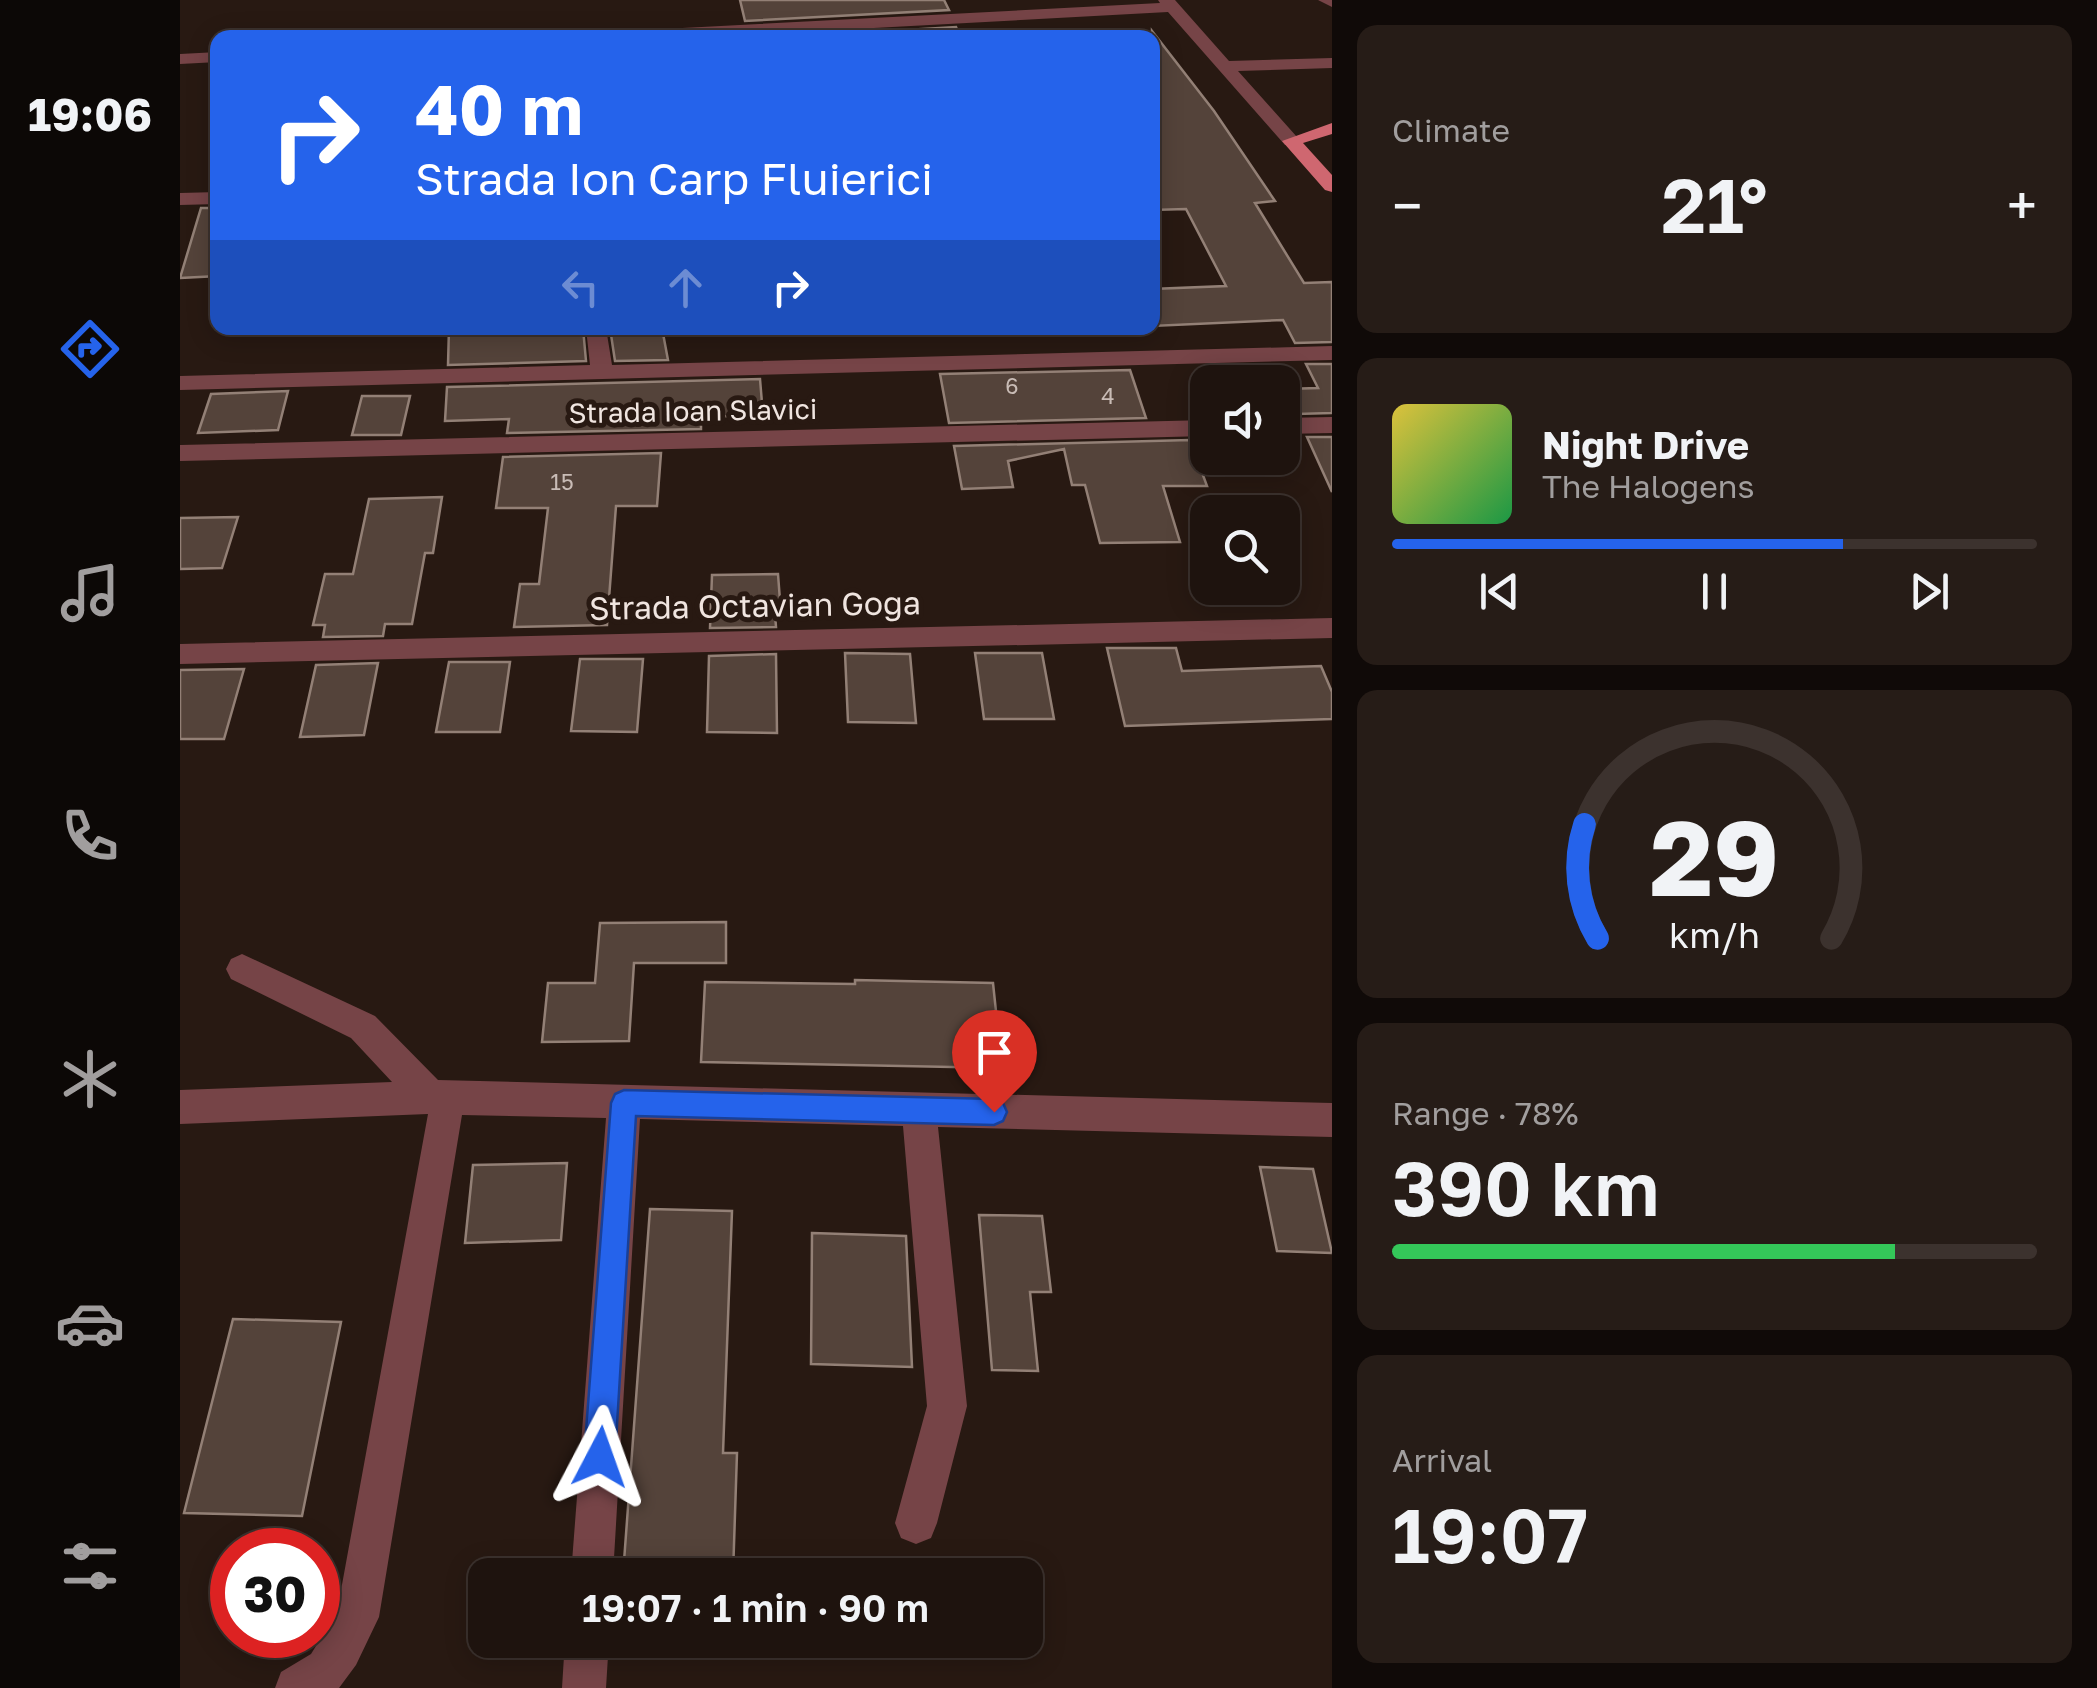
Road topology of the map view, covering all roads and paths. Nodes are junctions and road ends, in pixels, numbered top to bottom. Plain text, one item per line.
1 (1169, 3) edge
2 (719, 30) edge
3 (210, 57) edge
4 (180, 59) edge
5 (1332, 63) edge
6 (1224, 66) junction
7 (1332, 128) edge
8 (1291, 140) junction
9 (1332, 186) edge
10 (210, 198) edge
11 (180, 199) edge
12 (597, 335) edge
13 (1332, 353) edge
14 (602, 370) junction
15 (180, 383) edge
16 (1332, 425) edge
17 (1300, 426) edge
18 (1190, 428) edge
19 (180, 453) edge
20 (1332, 628) edge
21 (180, 654) edge
22 (242, 969) dead end
23 (439, 1097) junction
24 (624, 1103) junction
25 (180, 1107) edge
26 (918, 1110) junction
27 (1332, 1120) edge
28 (916, 1523) dead end
29 (593, 1558) edge
30 (586, 1658) edge
31 (296, 1688) edge
32 (584, 1688) edge

1 - 2 street
1 - 6 street
3 - 4 street
5 - 6 street
6 - 8 street
7 - 8 main road
8 - 9 main road
10 - 11 street
12 - 14 street
13 - 14 street
14 - 15 street
16 - 17 street
18 - 19 street, Strada Ioan Slavici
20 - 21 street, Strada Octavian Goga
22 - 23 street
23 - 24 street
23 - 25 street
23 - 31 street
24 - 26 street
24 - 29 street
26 - 27 street
26 - 28 street
30 - 32 street

